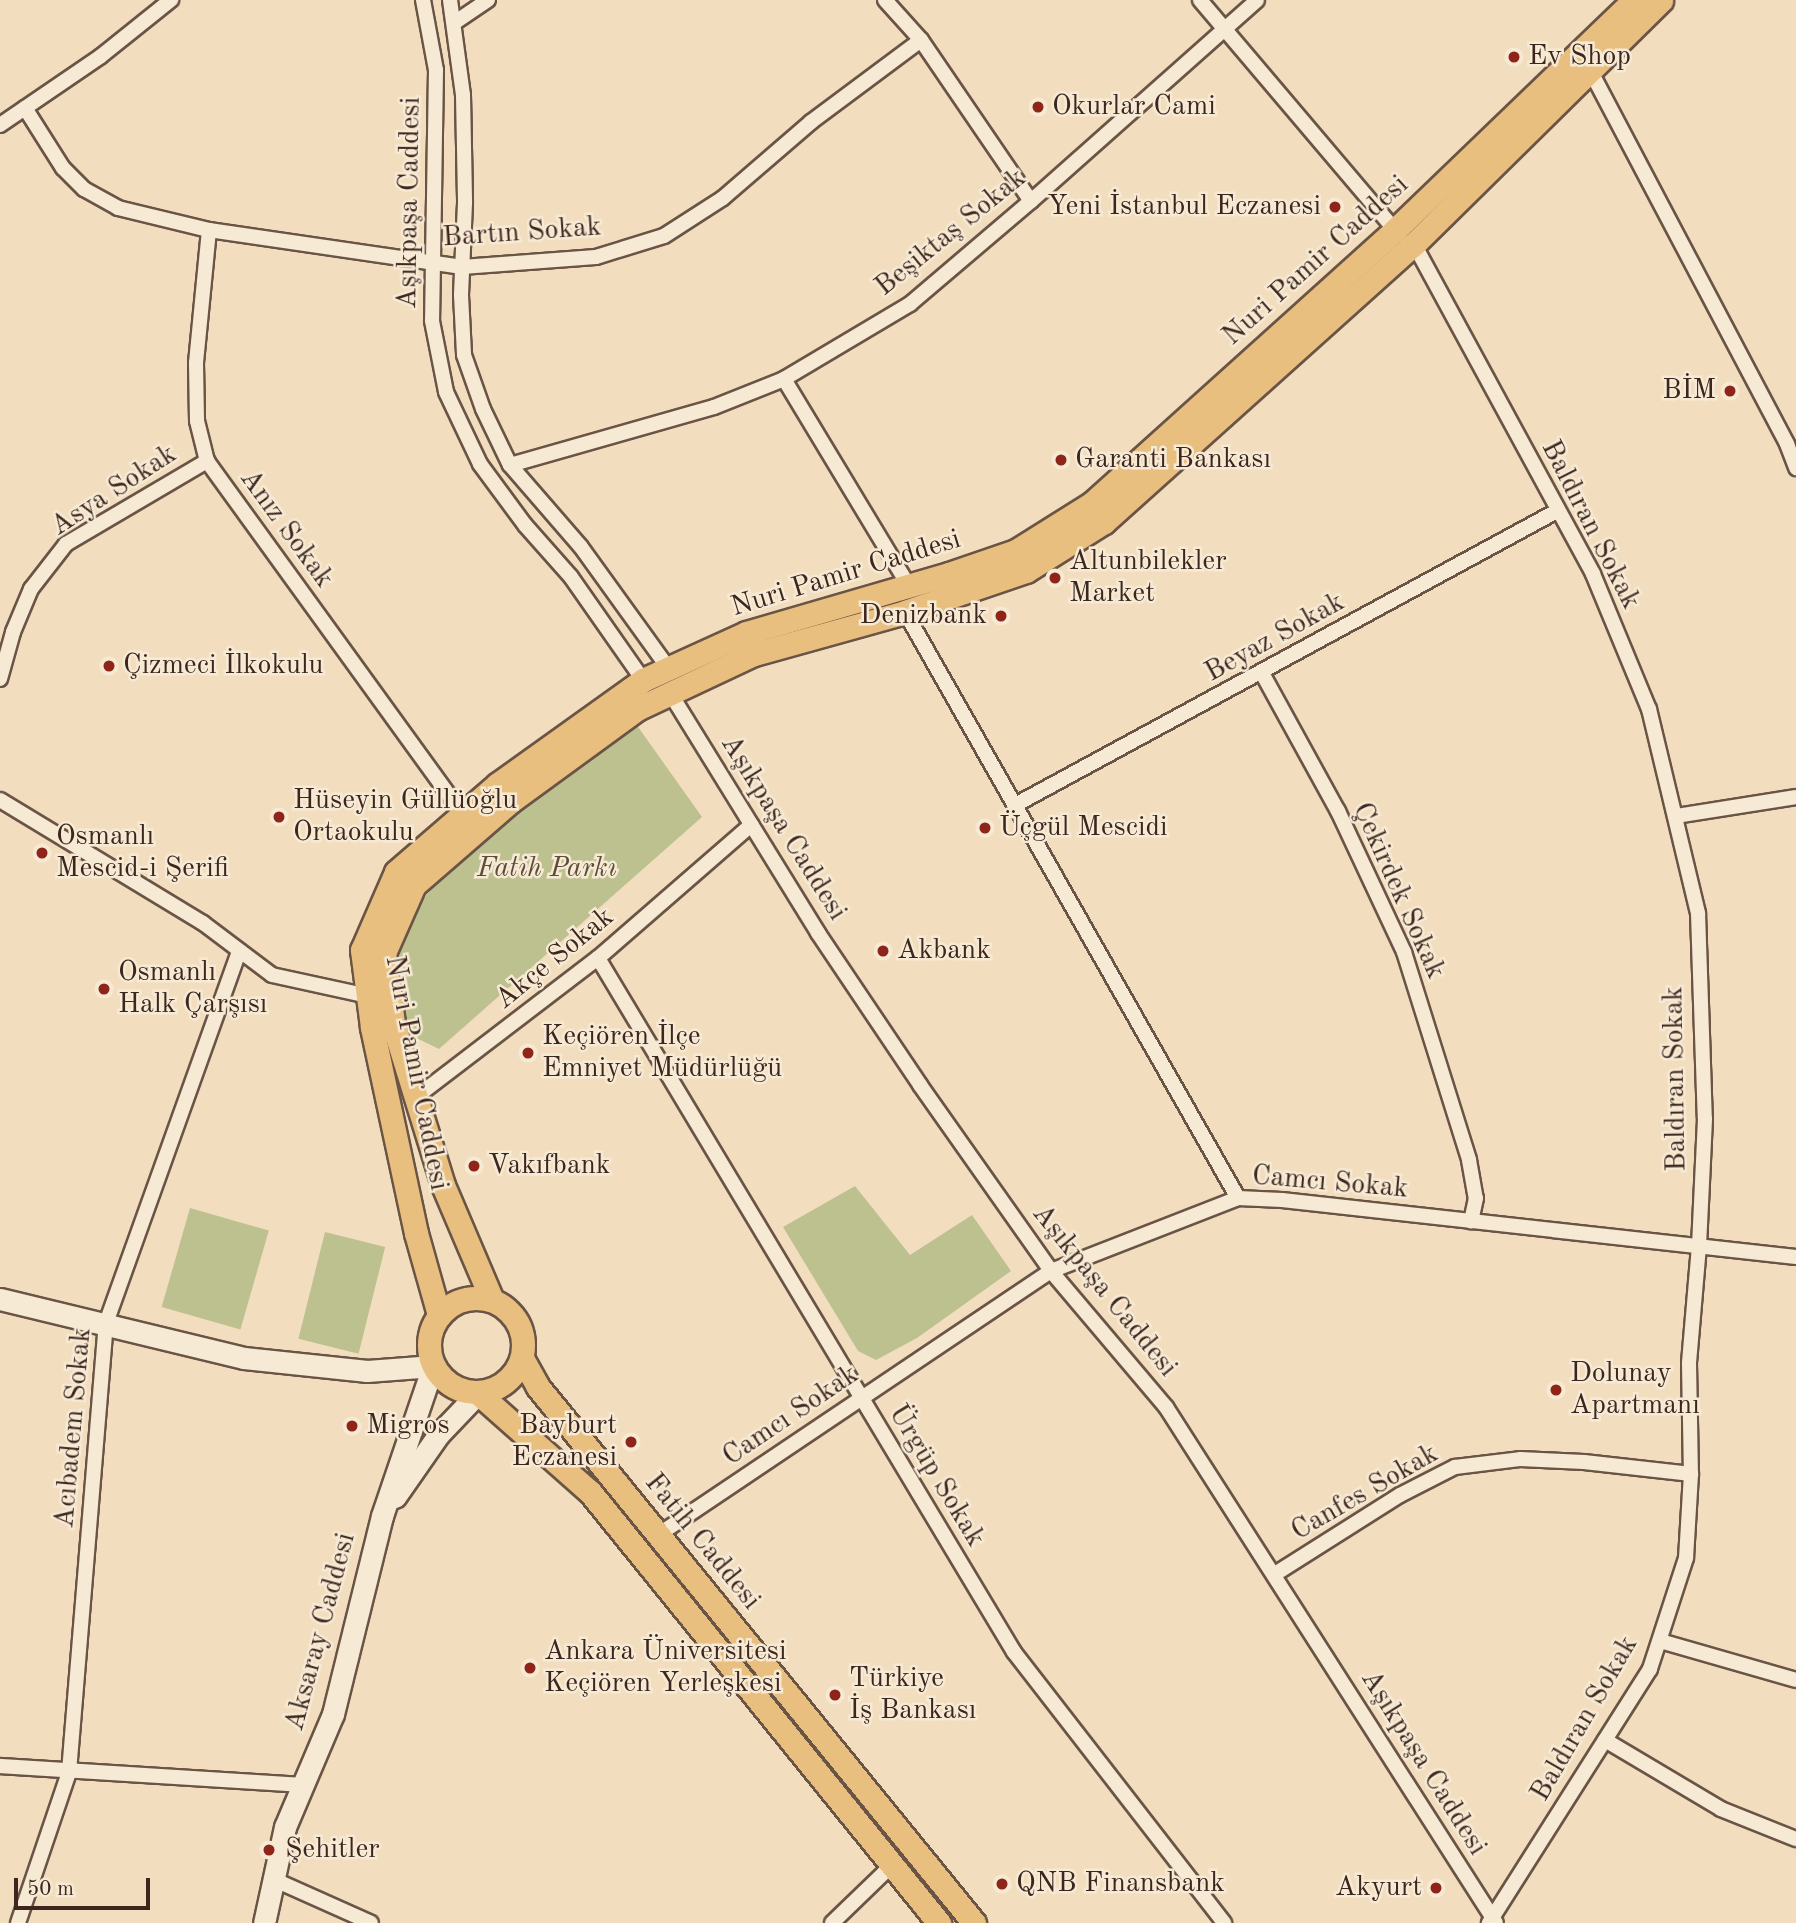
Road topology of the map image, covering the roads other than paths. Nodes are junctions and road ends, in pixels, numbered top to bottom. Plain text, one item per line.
1 (171, 0) edge
2 (423, 0) edge
3 (450, 0) edge
4 (488, 0) edge
5 (885, 0) edge
6 (1200, 0) edge
7 (1257, 0) edge
8 (1633, 0) edge
9 (1661, 0) edge
10 (454, 23) junction
11 (1225, 27) junction
12 (921, 40) junction
13 (1590, 70) junction
14 (25, 108) junction
15 (0, 125) edge
16 (1031, 201) junction
17 (209, 230) junction
18 (1404, 237) junction
19 (434, 264) junction
20 (462, 267) junction
21 (784, 379) junction
22 (207, 461) junction
23 (510, 466) junction
24 (1796, 468) edge
25 (1557, 511) junction
26 (909, 586) junction
27 (905, 612) junction
28 (669, 669) junction
29 (1262, 673) junction
30 (0, 679) edge
31 (643, 680) junction
32 (670, 693) junction
33 (1796, 797) edge
34 (0, 800) edge
35 (1016, 805) junction
36 (463, 814) junction
37 (1676, 816) junction
38 (751, 825) junction
39 (239, 951) junction
40 (598, 958) junction
41 (368, 996) junction
42 (416, 1097) junction
43 (1238, 1198) junction
44 (1471, 1221) junction
45 (1699, 1246) junction
46 (1796, 1257) edge
47 (1051, 1271) junction
48 (0, 1299) edge
49 (492, 1300) junction
50 (439, 1315) junction
51 (106, 1323) junction
52 (522, 1358) junction
53 (433, 1366) junction
54 (478, 1393) junction
55 (861, 1399) junction
56 (1691, 1474) junction
57 (382, 1516) junction
58 (658, 1535) junction
59 (1275, 1574) junction
60 (1660, 1641) junction
61 (1796, 1680) edge
62 (1605, 1740) junction
63 (0, 1766) edge
64 (69, 1772) junction
65 (304, 1785) junction
66 (1796, 1839) edge
67 (892, 1865) junction
68 (275, 1880) junction
69 (1493, 1922) edge
70 (19, 1923) edge
71 (264, 1923) edge
72 (372, 1923) edge
73 (832, 1923) edge
74 (939, 1923) edge
75 (974, 1923) edge
76 (1224, 1923) edge

1 - 14 street
2 - 19 street, Aşıkpaşa Caddesi
3 - 10 street, Aşıkpaşa Caddesi
4 - 10 street
5 - 12 street
6 - 11 street, Baldıran Sokak
7 - 11 street, Beşiktaş Sokak
8 - 18 main road, Nuri Pamir Caddesi
9 - 13 main road, Nuri Pamir Caddesi
10 - 20 street, Aşıkpaşa Caddesi
11 - 16 street, Beşiktaş Sokak
11 - 18 street, Baldıran Sokak
12 - 16 street
12 - 20 street, Bartın Sokak
13 - 18 main road, Nuri Pamir Caddesi
13 - 24 street
14 - 15 street
14 - 17 street, Bartın Sokak
16 - 21 street, Beşiktaş Sokak
17 - 19 street, Bartın Sokak
17 - 22 street, Anız Sokak
18 - 25 street, Baldıran Sokak
18 - 26 main road, Nuri Pamir Caddesi
18 - 27 main road, Nuri Pamir Caddesi
19 - 20 street, Bartın Sokak
19 - 31 street, Aşıkpaşa Caddesi
20 - 23 street, Aşıkpaşa Caddesi
21 - 23 street, Beşiktaş Sokak
21 - 26 street
22 - 30 street, Asya Sokak
22 - 36 street, Anız Sokak
23 - 28 street, Aşıkpaşa Caddesi
25 - 29 street, Beyaz Sokak
25 - 37 street, Baldıran Sokak
26 - 28 main road, Nuri Pamir Caddesi
27 - 32 main road, Nuri Pamir Caddesi
27 - 35 street
28 - 31 main road, Nuri Pamir Caddesi
28 - 32 main road
29 - 35 street, Beyaz Sokak
29 - 44 street, Çekirdek Sokak
31 - 32 main road
31 - 36 main road, Nuri Pamir Caddesi
32 - 38 street, Aşıkpaşa Caddesi
32 - 42 main road, Nuri Pamir Caddesi
33 - 37 street
34 - 39 street
35 - 43 street
36 - 41 main road, Nuri Pamir Caddesi
37 - 45 street, Baldıran Sokak
38 - 40 street, Akçe Sokak
38 - 47 street, Aşıkpaşa Caddesi
39 - 41 street
39 - 51 street, Acıbadem Sokak
40 - 42 street, Akçe Sokak
40 - 55 street, Ürgüp Sokak
41 - 50 main road, Nuri Pamir Caddesi
42 - 49 main road, Nuri Pamir Caddesi
43 - 44 street, Camcı Sokak
43 - 47 street, Camcı Sokak
44 - 45 street, Camcı Sokak
45 - 46 street, Camcı Sokak
45 - 56 street, Baldıran Sokak
47 - 55 street, Camcı Sokak
47 - 59 street, Aşıkpaşa Caddesi
48 - 51 street
49 - 50 main road
49 - 52 main road
50 - 53 main road
51 - 53 street
51 - 64 street, Acıbadem Sokak
52 - 54 main road
52 - 58 main road, Fatih Caddesi
53 - 54 main road
53 - 57 street, Aksaray Caddesi
54 - 57 street
54 - 67 main road, Fatih Caddesi
55 - 58 street, Camcı Sokak
55 - 76 street, Ürgüp Sokak
56 - 59 street, Canfes Sokak
56 - 60 street, Baldıran Sokak
57 - 65 street, Aksaray Caddesi
58 - 75 main road, Fatih Caddesi
59 - 69 street, Aşıkpaşa Caddesi
60 - 61 street
60 - 62 street, Baldıran Sokak
62 - 66 street
62 - 69 street, Baldıran Sokak
63 - 64 street
64 - 65 street
64 - 70 street, Acıbadem Sokak
65 - 68 street, Aksaray Caddesi
67 - 73 street
67 - 74 main road, Fatih Caddesi
68 - 71 street, Aksaray Caddesi
68 - 72 street

